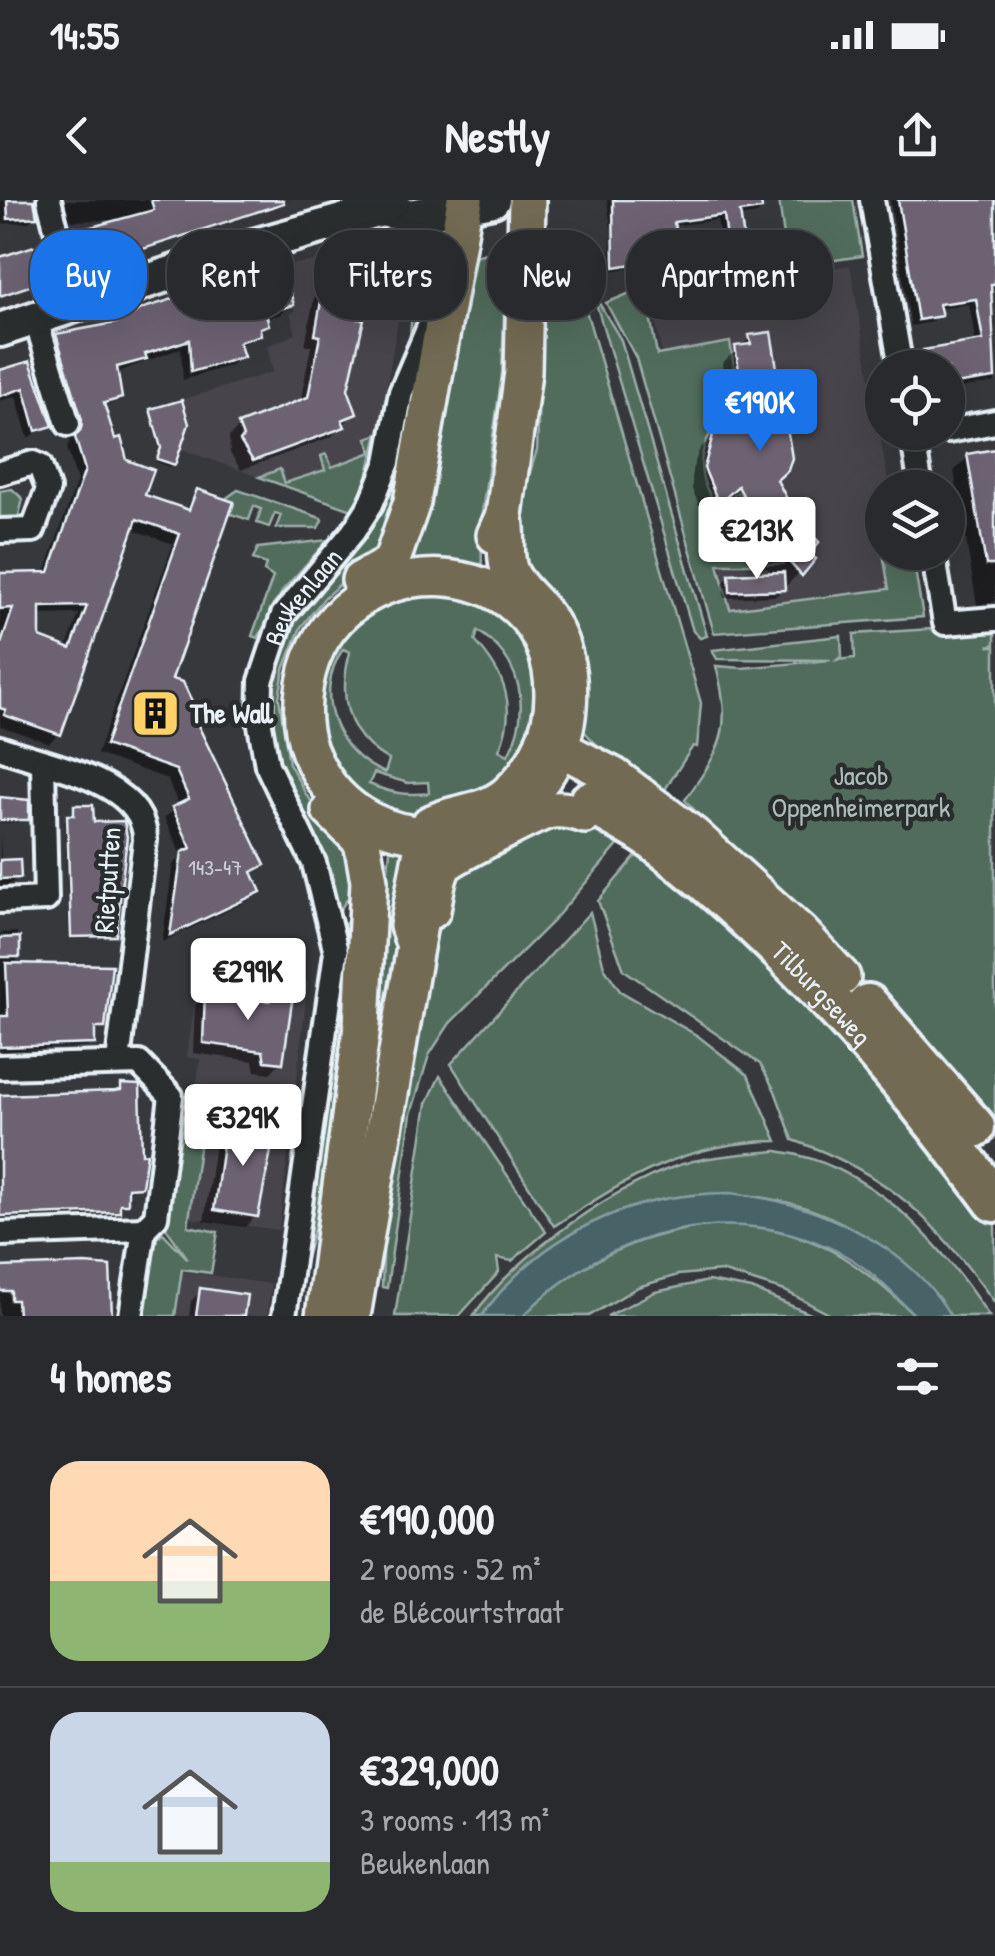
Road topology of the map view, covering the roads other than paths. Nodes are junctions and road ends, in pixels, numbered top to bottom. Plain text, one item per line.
1 (49, 200) edge
2 (526, 200) edge
3 (872, 200) edge
4 (474, 203) edge
5 (387, 205) edge
6 (56, 230) edge
7 (466, 230) edge
8 (147, 281) edge
9 (30, 319) edge
10 (36, 320) edge
11 (433, 320) edge
12 (444, 320) edge
13 (0, 330) edge
14 (898, 350) edge
15 (995, 422) edge
16 (68, 424) dead end
17 (965, 428) edge
18 (0, 473) edge
19 (412, 502) junction
20 (0, 531) edge
21 (935, 570) edge
22 (403, 579) junction
23 (504, 584) junction
24 (995, 619) edge
25 (556, 740) junction
26 (0, 748) edge
27 (43, 764) junction
28 (576, 807) junction
29 (381, 825) junction
30 (437, 846) junction
31 (369, 881) junction
32 (0, 902) edge
33 (334, 933) junction
34 (366, 968) junction
35 (842, 978) joint
36 (118, 1062) junction
37 (0, 1067) edge
38 (995, 1154) edge
39 (995, 1201) edge
40 (354, 1204) junction
41 (144, 1229) junction
42 (0, 1234) edge
43 (131, 1316) edge
44 (284, 1316) edge
45 (304, 1316) edge
46 (324, 1316) edge
47 (352, 1316) edge
48 (374, 1316) edge

1 - 6 street
2 - 23 main road
3 - 14 street
4 - 5 street
4 - 7 main road, Beukenlaan
5 - 8 street
9 - 13 street
10 - 16 street
11 - 33 street, Beukenlaan
12 - 19 main road, Beukenlaan
15 - 17 street
18 - 20 street
19 - 22 main road, Beukenlaan
19 - 31 main road, Beukenlaan
21 - 24 street
22 - 23 main road
22 - 29 main road
23 - 25 main road
25 - 28 main road
25 - 30 main road
25 - 35 main road, Tilburgseweg
26 - 27 street, Rietputten
27 - 32 street
27 - 36 street, Rietputten
28 - 30 main road
28 - 39 highway, Tilburgseweg
29 - 30 main road
29 - 34 main road, Beukenlaan
30 - 40 main road, Beukenlaan
31 - 33 street
31 - 34 main road, Beukenlaan
33 - 44 street, Beukenlaan
34 - 40 main road, Beukenlaan
35 - 38 highway, Tilburgseweg
36 - 37 street
36 - 41 street
40 - 45 main road
40 - 46 main road, Beukenlaan
40 - 47 main road, Beukenlaan
40 - 48 main road
41 - 42 street
41 - 43 street

